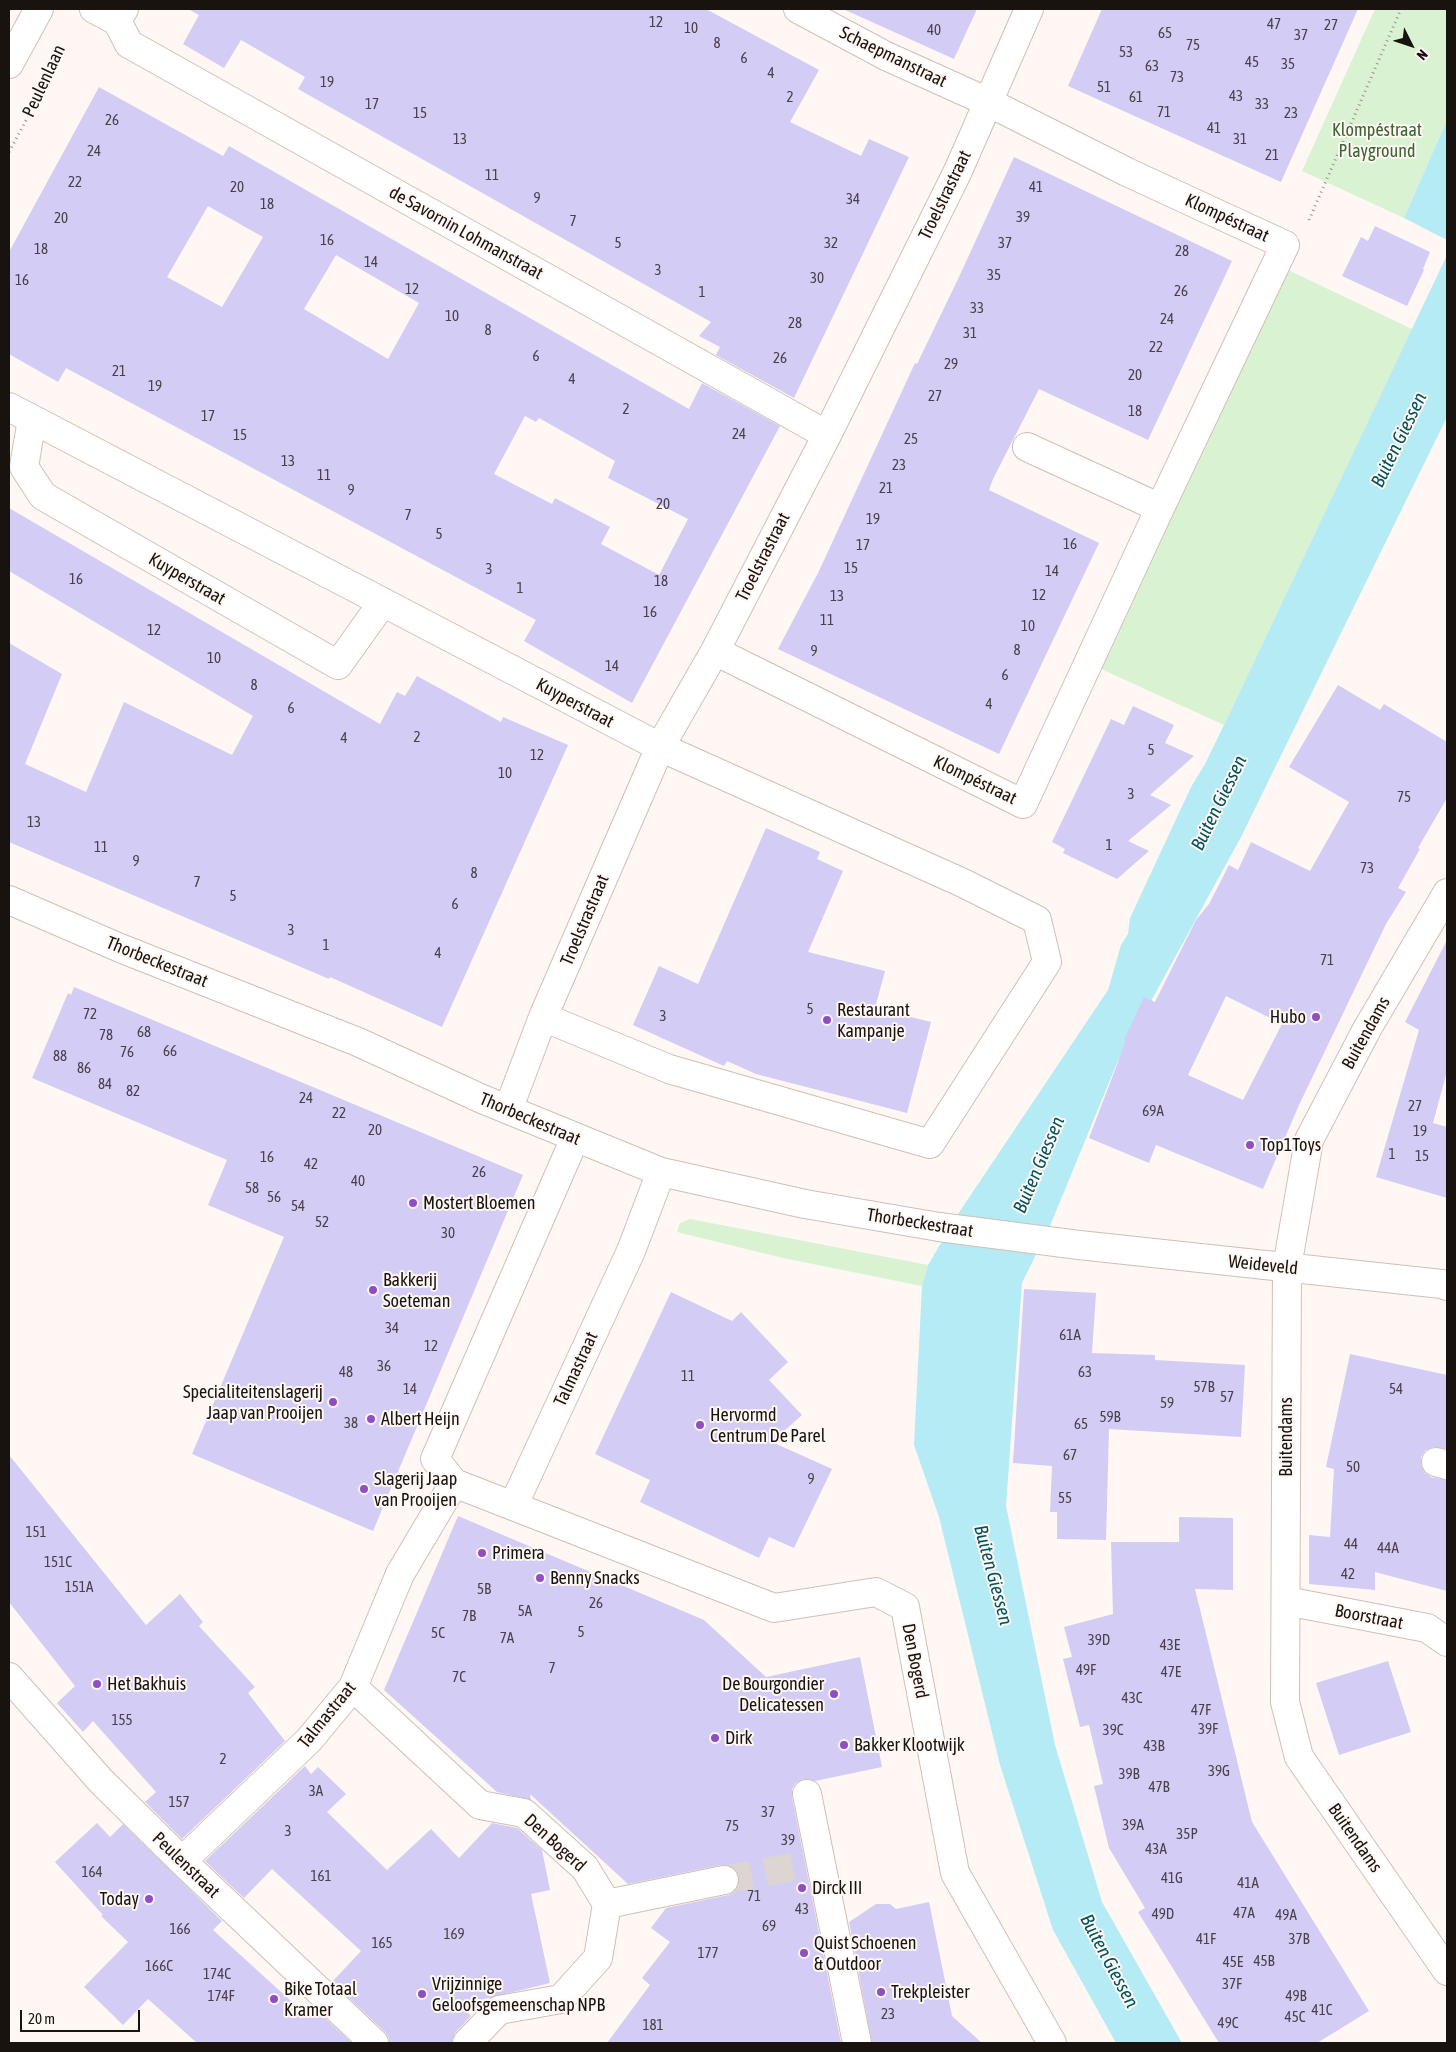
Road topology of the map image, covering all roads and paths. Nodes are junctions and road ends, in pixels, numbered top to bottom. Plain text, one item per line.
1 (39, 9) edge
2 (798, 9) edge
3 (1029, 9) edge
4 (1401, 9) edge
5 (111, 13) edge
6 (62, 44) dead end
7 (9, 64) edge
8 (988, 102) junction
9 (9, 152) edge
10 (1285, 245) junction
11 (20, 413) edge
12 (826, 434) junction
13 (1027, 447) dead end
14 (1160, 508) junction
15 (383, 602) junction
16 (714, 651) junction
17 (660, 747) junction
18 (1447, 893) edge
19 (9, 900) edge
20 (543, 1017) junction
21 (508, 1110) junction
22 (575, 1138) junction
23 (661, 1172) junction
24 (1079, 1245) joint
25 (1287, 1267) junction
26 (1447, 1286) edge
27 (454, 1483) junction
28 (513, 1506) junction
29 (1286, 1601) junction
30 (1447, 1642) edge
31 (9, 1676) edge
32 (353, 1687) junction
33 (808, 1794) dead end
34 (182, 1861) junction
35 (724, 1880) tunnel mouth
36 (606, 1904) junction
37 (1447, 1971) edge
38 (374, 2043) edge
39 (466, 2043) edge
40 (857, 2043) edge
41 (1052, 2043) edge

1 - 7 street, Peulenlaan
2 - 8 street, Schaepmanstraat
3 - 8 street, Troelstrastraat
4 - 10 path
5 - 12 street, de Savornin Lohmanstraat
6 - 9 path, Peulenlaan
8 - 10 street, Klompéstraat
8 - 12 street, Troelstrastraat
10 - 14 street, Klompéstraat
11 - 15 street, Kuyperstraat
11 - 15 street, Kuyperstraat
12 - 16 street, Troelstrastraat
13 - 14 street
14 - 16 street, Klompéstraat
15 - 17 street, Kuyperstraat
16 - 17 street, Troelstrastraat
17 - 20 street, Troelstrastraat
17 - 20 street, Kuyperstraat
18 - 25 street, Buitendams
19 - 21 street, Thorbeckestraat
20 - 21 street, Troelstrastraat
21 - 22 street, Thorbeckestraat
22 - 23 street, Thorbeckestraat
22 - 27 street
23 - 24 street, Thorbeckestraat
23 - 28 street, Talmastraat
24 - 25 street, Weideveld
25 - 26 street, Weideveld
25 - 29 street, Buitendams
27 - 28 street
27 - 32 street, Talmastraat
28 - 41 street, Den Bogerd
29 - 30 street, Boorstraat
29 - 37 street, Buitendams
31 - 34 street, Peulenstraat
32 - 34 street, Talmastraat
32 - 36 street, Den Bogerd
33 - 40 street
34 - 38 street, Peulenstraat
35 - 36 street
36 - 39 street

